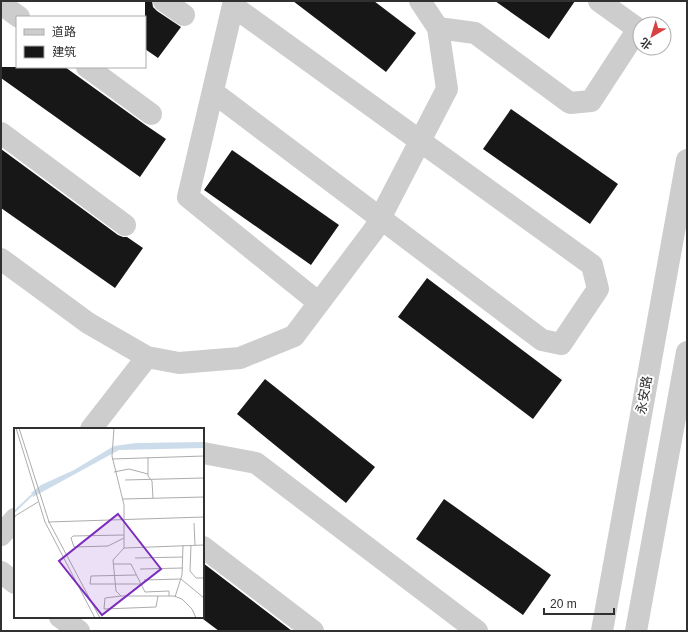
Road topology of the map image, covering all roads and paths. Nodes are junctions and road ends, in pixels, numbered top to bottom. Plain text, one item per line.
1 (164, 1) edge
2 (420, 1) edge
3 (599, 1) edge
4 (1, 4) edge
5 (234, 4) edge
6 (184, 15) dead end
7 (18, 16) edge
8 (438, 28) junction
9 (88, 68) edge
10 (213, 92) junction
11 (150, 114) dead end
12 (1, 134) edge
13 (420, 141) junction
14 (687, 160) edge
15 (381, 218) junction
16 (124, 225) dead end
17 (1, 259) edge
18 (319, 303) junction
19 (687, 352) edge
20 (147, 357) junction
21 (92, 428) edge
22 (204, 453) edge
23 (14, 520) edge
24 (1, 535) edge
25 (204, 548) edge
26 (1, 572) edge
27 (14, 582) edge
28 (61, 618) edge
29 (79, 631) edge
30 (313, 631) edge
31 (477, 631) edge
32 (602, 631) edge
33 (636, 631) edge

1 - 6 street
2 - 8 street
3 - 8 street
4 - 7 street
5 - 10 street
5 - 13 street
8 - 13 street
9 - 11 street
10 - 15 street
10 - 18 street
12 - 16 street
13 - 15 street
13 - 15 street
14 - 32 street, 永安路
15 - 18 street
17 - 20 street
18 - 20 street
19 - 33 street
20 - 21 street
22 - 31 street
23 - 24 street
25 - 30 street
26 - 27 street
28 - 29 street

